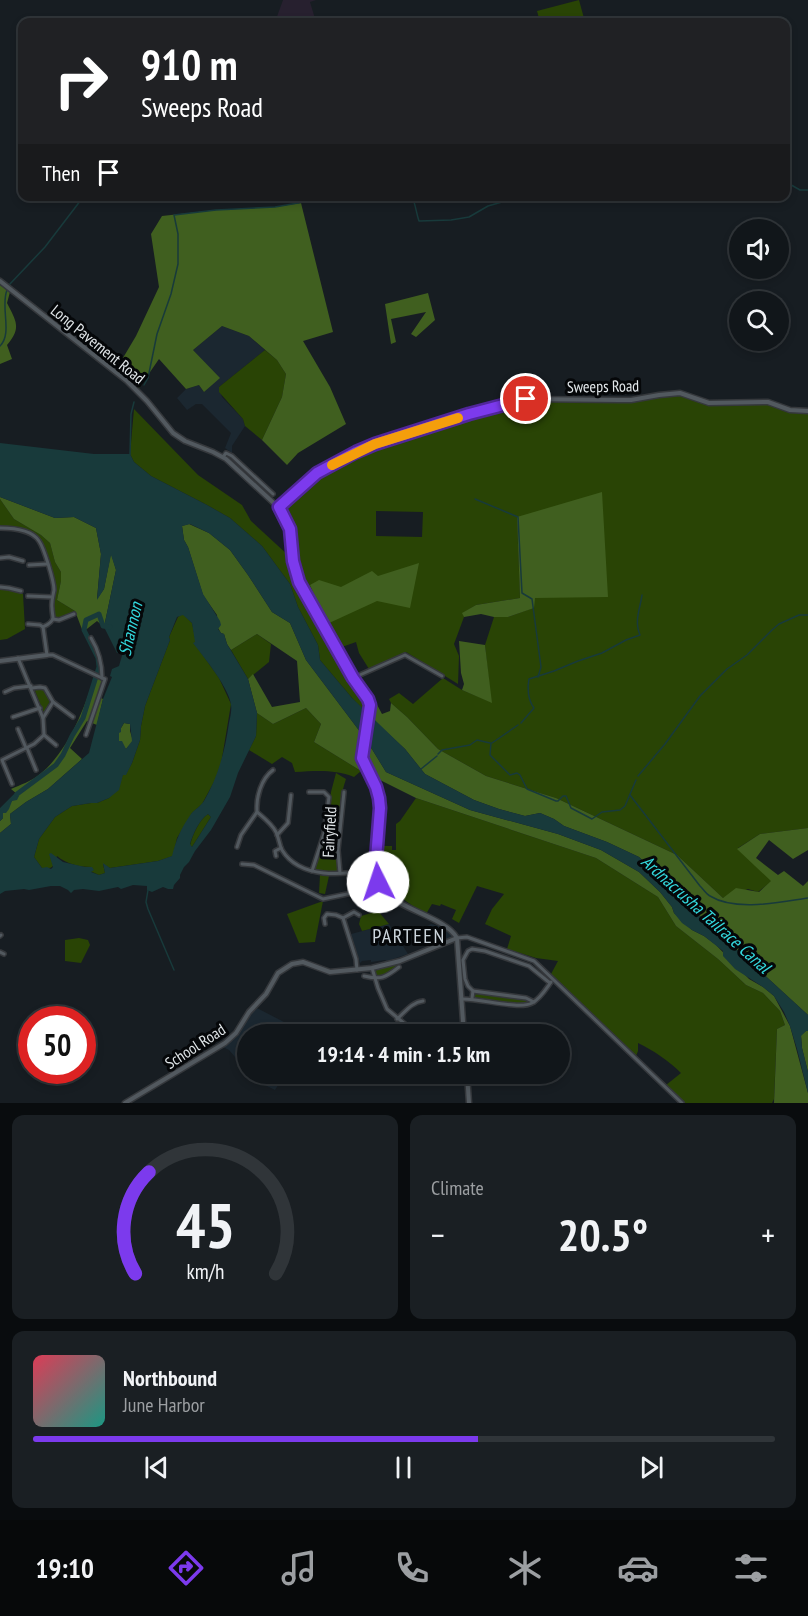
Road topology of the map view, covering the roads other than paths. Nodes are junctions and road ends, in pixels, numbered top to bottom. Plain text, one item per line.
1 (0, 281) edge
2 (808, 411) edge
3 (223, 457) junction
4 (273, 494) dead end
5 (279, 507) junction
6 (0, 528) edge
7 (0, 558) edge
8 (23, 561) dead end
9 (47, 564) junction
10 (28, 565) dead end
11 (0, 587) edge
12 (21, 591) dead end
13 (28, 596) dead end
14 (52, 597) junction
15 (74, 614) dead end
16 (53, 619) junction
17 (28, 624) dead end
18 (43, 627) junction
19 (91, 638) dead end
20 (46, 655) junction
21 (18, 658) junction
22 (0, 661) edge
23 (442, 676) dead end
24 (102, 678) junction
25 (353, 678) junction
26 (31, 687) junction
27 (5, 692) dead end
28 (53, 702) junction
29 (40, 708) junction
30 (13, 717) dead end
31 (73, 717) dead end
32 (44, 718) junction
33 (18, 729) dead end
34 (44, 735) junction
35 (86, 735) dead end
36 (56, 745) dead end
37 (26, 748) junction
38 (0, 755) edge
39 (2, 760) junction
40 (36, 770) dead end
41 (273, 770) dead end
42 (12, 784) dead end
43 (309, 792) dead end
44 (344, 792) dead end
45 (291, 795) dead end
46 (257, 812) junction
47 (277, 835) junction
48 (237, 847) dead end
49 (281, 848) junction
50 (276, 856) dead end
51 (242, 864) dead end
52 (376, 870) junction
53 (312, 871) junction
54 (340, 873) junction
55 (381, 888) junction
56 (359, 915) dead end
57 (343, 918) junction
58 (325, 924) dead end
59 (458, 938) junction
60 (399, 967) dead end
61 (372, 968) junction
62 (357, 970) junction
63 (364, 976) dead end
64 (376, 979) junction
65 (552, 981) junction
66 (473, 991) junction
67 (461, 999) junction
68 (472, 999) junction
69 (423, 1001) dead end
70 (534, 1002) junction
71 (398, 1019) junction
72 (404, 1024) edge
73 (463, 1024) edge
74 (468, 1084) edge
75 (125, 1103) edge
76 (469, 1103) edge
77 (682, 1103) edge

1 - 3 street, Long Pavement Road
2 - 5 street, Sweeps Road
3 - 4 street
3 - 5 street, Long Pavement Road
5 - 25 street, Long Pavement Road
6 - 9 street
7 - 8 street
9 - 10 street
9 - 14 street
11 - 12 street
13 - 14 street
14 - 16 street
15 - 16 street
16 - 18 street
17 - 18 street
18 - 20 street
19 - 24 street
20 - 21 street
20 - 24 street
21 - 22 street
21 - 26 street
23 - 25 street
24 - 35 street
25 - 52 street, Long Pavement Road
26 - 27 street
26 - 28 street
26 - 29 street
28 - 31 street
28 - 32 street
29 - 30 street
29 - 32 street
32 - 34 street
33 - 37 street
34 - 36 street
34 - 37 street
37 - 39 street
37 - 40 street
38 - 39 street
39 - 42 street
41 - 46 street
43 - 53 street, Fairyfield
44 - 54 street, Fairyfield
45 - 47 street
46 - 47 street
46 - 48 street
47 - 49 street
49 - 50 street
49 - 53 street, Fairyfield
51 - 55 street
52 - 54 street, Fairyfield
52 - 55 street, Long Pavement Road
53 - 54 street, Fairyfield
55 - 59 street
56 - 57 street
57 - 58 street
57 - 62 street
59 - 61 street, School Road
59 - 65 street
59 - 67 street
60 - 64 street
61 - 62 street, School Road
61 - 64 street
62 - 75 street, School Road
63 - 64 street
64 - 71 street
65 - 66 street
65 - 70 street
65 - 77 street
66 - 68 street
66 - 70 street
67 - 68 street
67 - 73 street
68 - 70 street
69 - 71 street
71 - 72 street
74 - 76 street

